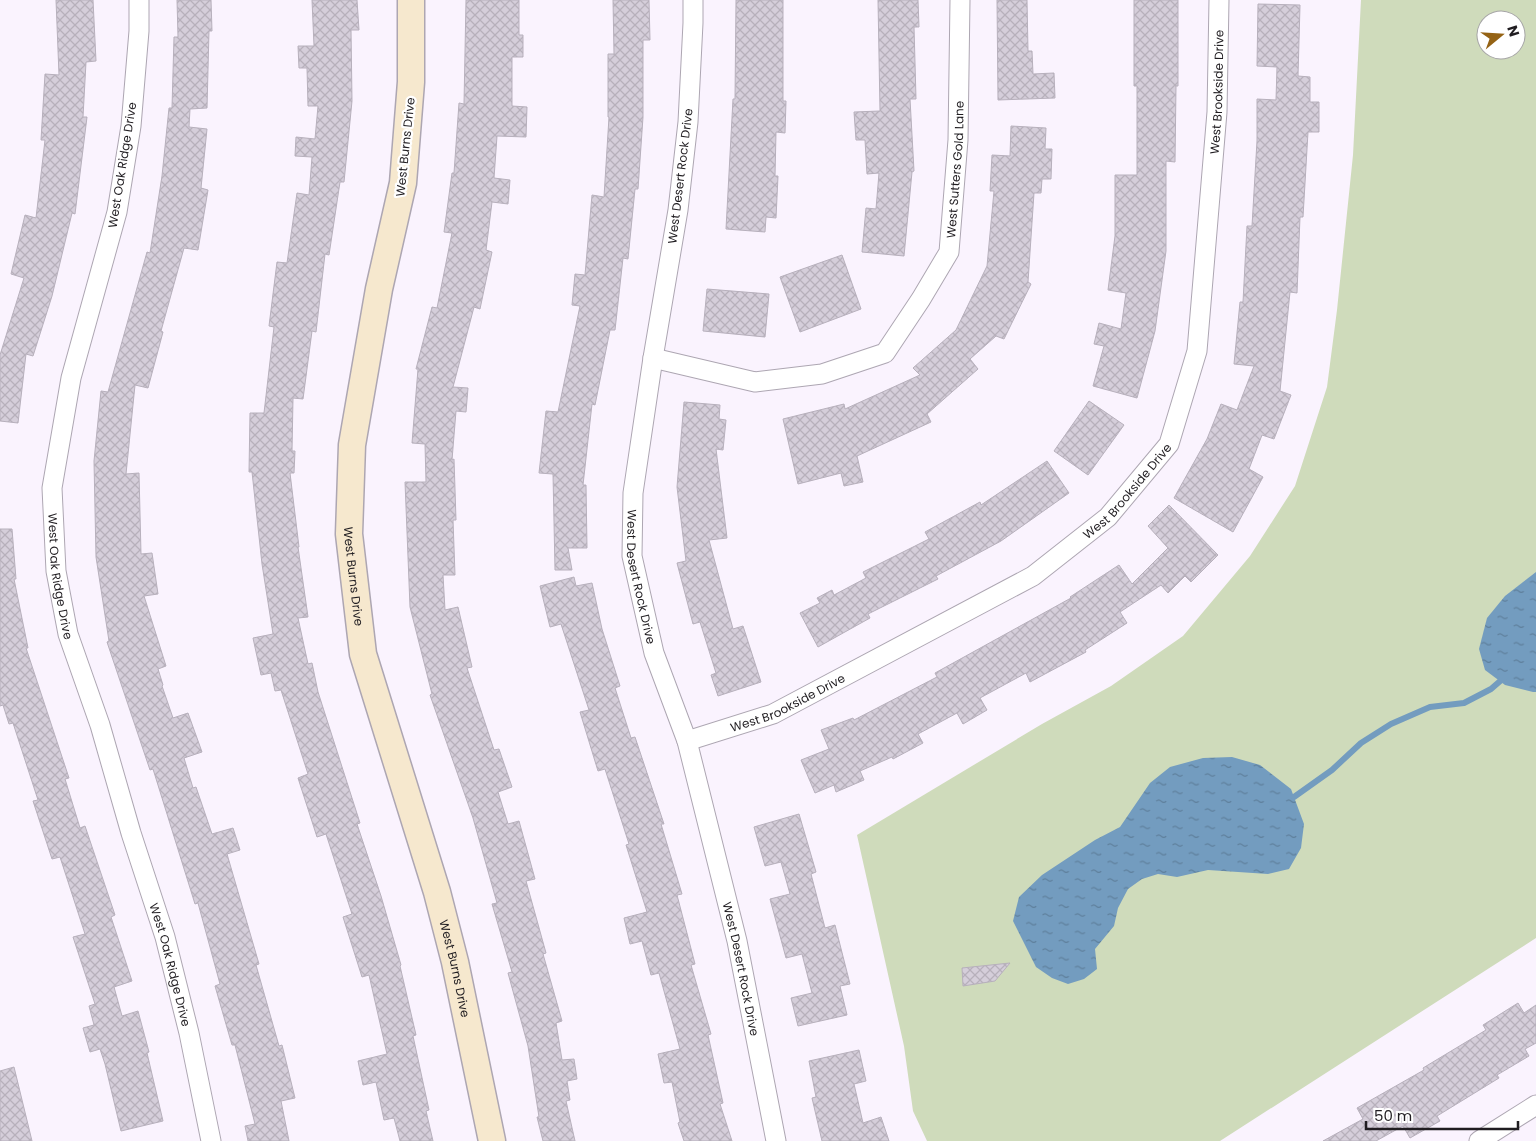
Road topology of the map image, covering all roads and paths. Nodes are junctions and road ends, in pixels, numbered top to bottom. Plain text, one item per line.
1 (138, 0) edge
2 (411, 0) edge
3 (693, 0) edge
4 (960, 0) edge
5 (1219, 0) edge
6 (653, 358) junction
7 (687, 741) junction
8 (1536, 1105) edge
9 (211, 1141) edge
10 (492, 1141) edge
11 (776, 1141) edge
12 (1479, 1141) edge

1 - 9 street, West Oak Ridge Drive
2 - 10 street, West Burns Drive
3 - 6 street, West Desert Rock Drive
4 - 6 street, West Sutters Gold Lane
5 - 7 street, West Brookside Drive
6 - 7 street, West Desert Rock Drive
7 - 11 street, West Desert Rock Drive
8 - 12 street

